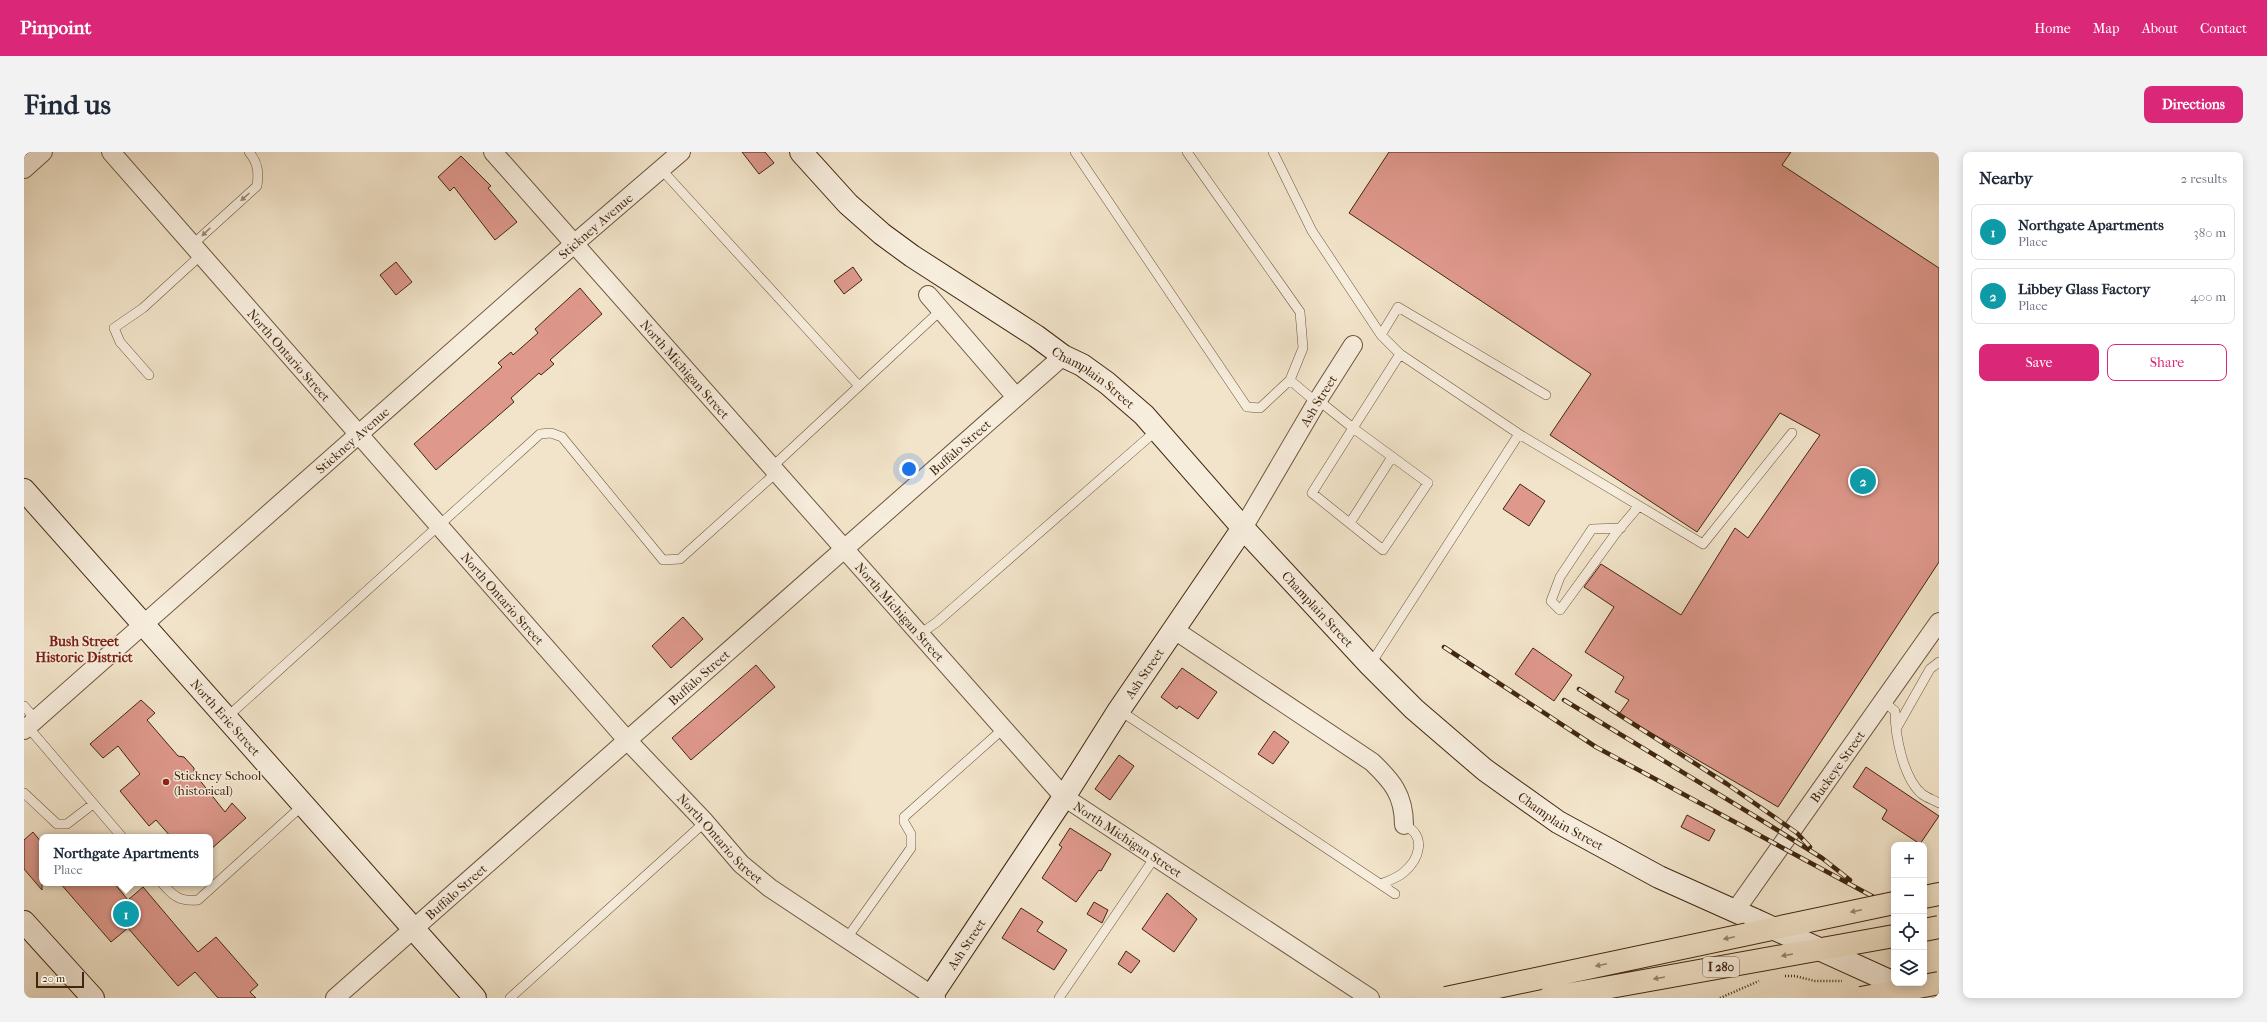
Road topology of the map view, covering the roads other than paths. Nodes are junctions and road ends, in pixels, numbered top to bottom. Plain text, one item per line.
1 (43, 152) edge
2 (110, 152) edge
3 (249, 152) edge
4 (493, 152) edge
5 (681, 152) edge
6 (801, 152) edge
7 (1075, 152) edge
8 (1187, 152) edge
9 (1273, 152) edge
10 (24, 169) edge
11 (661, 169) junction
12 (574, 244) junction
13 (197, 250) junction
14 (928, 295) dead end
15 (941, 310) junction
16 (1381, 335) junction
17 (1353, 345) dead end
18 (1400, 354) junction
19 (1063, 356) junction
20 (149, 375) dead end
21 (1290, 380) junction
22 (859, 386) junction
23 (1546, 395) dead end
24 (1016, 397) junction
25 (1317, 402) junction
26 (1353, 428) junction
27 (1158, 429) junction
28 (1792, 433) dead end
29 (1519, 434) junction
30 (360, 435) junction
31 (1392, 457) junction
32 (775, 470) junction
33 (24, 490) edge
34 (1638, 507) junction
35 (1350, 523) junction
36 (440, 526) junction
37 (1243, 528) junction
38 (1621, 528) junction
39 (845, 548) junction
40 (1939, 622) edge
41 (143, 624) junction
42 (1173, 629) junction
43 (920, 634) junction
44 (1939, 662) edge
45 (1370, 664) junction
46 (1883, 701) junction
47 (24, 706) edge
48 (1119, 710) junction
49 (226, 718) junction
50 (29, 726) edge
51 (1003, 729) junction
52 (1895, 730) junction
53 (627, 740) junction
54 (24, 793) edge
55 (1064, 798) junction
56 (1939, 803) edge
57 (93, 804) junction
58 (303, 805) junction
59 (705, 822) junction
60 (1404, 825) joint
61 (119, 834) edge
62 (1155, 857) junction
63 (1381, 884) junction
64 (164, 886) edge
65 (1395, 894) dead end
66 (1939, 894) edge
67 (1927, 896) edge
68 (1891, 904) edge
69 (1735, 911) junction
70 (24, 922) edge
71 (1939, 927) edge
72 (413, 929) junction
73 (1927, 929) edge
74 (1891, 937) edge
75 (847, 938) junction
76 (1891, 982) edge
77 (1939, 983) edge
78 (1901, 986) edge
79 (932, 997) edge
80 (93, 998) edge
81 (335, 998) edge
82 (475, 998) edge
83 (510, 998) edge
84 (1060, 998) edge
85 (1370, 998) edge
86 (1446, 998) edge
87 (1549, 998) edge
88 (1861, 998) edge
89 (1928, 998) edge

1 - 10 street
2 - 13 street, North Ontario Street
3 -> 13 lane
4 - 12 street, North Michigan Street
5 - 11 street, Stickney Avenue
6 - 19 main road, Champlain Street
7 - 21 lane
8 - 21 lane
9 - 16 lane
11 - 12 street, Stickney Avenue
11 - 22 lane
12 - 30 street, Stickney Avenue
12 - 32 street, North Michigan Street
13 - 20 lane
13 - 30 street, North Ontario Street
14 - 15 street
15 - 22 lane
15 - 24 street
16 - 18 lane
16 - 23 lane
17 - 25 street, Ash Street
18 - 26 lane
18 - 29 lane
19 - 24 street, Buffalo Street
19 - 27 main road, Champlain Street
21 - 25 lane
22 - 32 lane
24 - 39 street, Buffalo Street
25 - 26 lane
25 - 37 street, Ash Street
26 - 31 lane
26 - 35 lane
27 - 37 main road, Champlain Street
27 - 43 lane
28 - 34 lane
29 - 34 lane
29 - 45 lane
30 - 36 street, North Ontario Street
30 - 41 street, Stickney Avenue
31 - 35 lane
31 - 35 lane
32 - 36 lane
32 - 39 street, North Michigan Street
33 - 41 main road, North Erie Street
34 - 38 lane
36 - 49 lane
36 - 53 street, North Ontario Street
37 - 42 main road, Ash Street
37 - 45 main road, Champlain Street
38 - 38 lane
39 - 43 street, North Michigan Street
39 - 53 street, Buffalo Street
40 - 46 street, Buckeye Street
41 - 49 main road, North Erie Street
41 - 50 street, Stickney Avenue
42 - 48 main road, Ash Street
42 - 60 street
43 - 51 street, North Michigan Street
44 - 52 lane
45 - 69 main road, Champlain Street
46 - 52 lane
46 - 69 street, Buckeye Street
47 - 50 lane
48 - 55 main road, Ash Street
48 - 63 lane
49 - 58 main road, North Erie Street
50 - 57 lane
51 - 55 street, North Michigan Street
51 - 75 lane
52 - 56 lane
53 - 59 street, North Ontario Street
53 - 72 street, Buffalo Street
54 - 57 lane
55 - 62 street, North Michigan Street
55 - 79 main road, Ash Street
57 - 61 lane
58 - 64 lane
58 - 72 main road, North Erie Street
59 - 75 street, North Ontario Street
59 - 83 lane
60 - 63 lane
62 - 84 lane
62 - 85 street, North Michigan Street
63 - 65 lane
66 - 67 highway
68 -> 86 highway, bridge
69 - 76 main road, Champlain Street, bridge
70 - 80 main road
71 - 73 highway, bridge
72 - 81 street, Buffalo Street
72 - 82 main road, North Erie Street
74 -> 87 highway, I 280, bridge
75 - 79 street, North Ontario Street
77 - 88 highway, bridge
78 - 89 main road, Champlain Street, bridge

